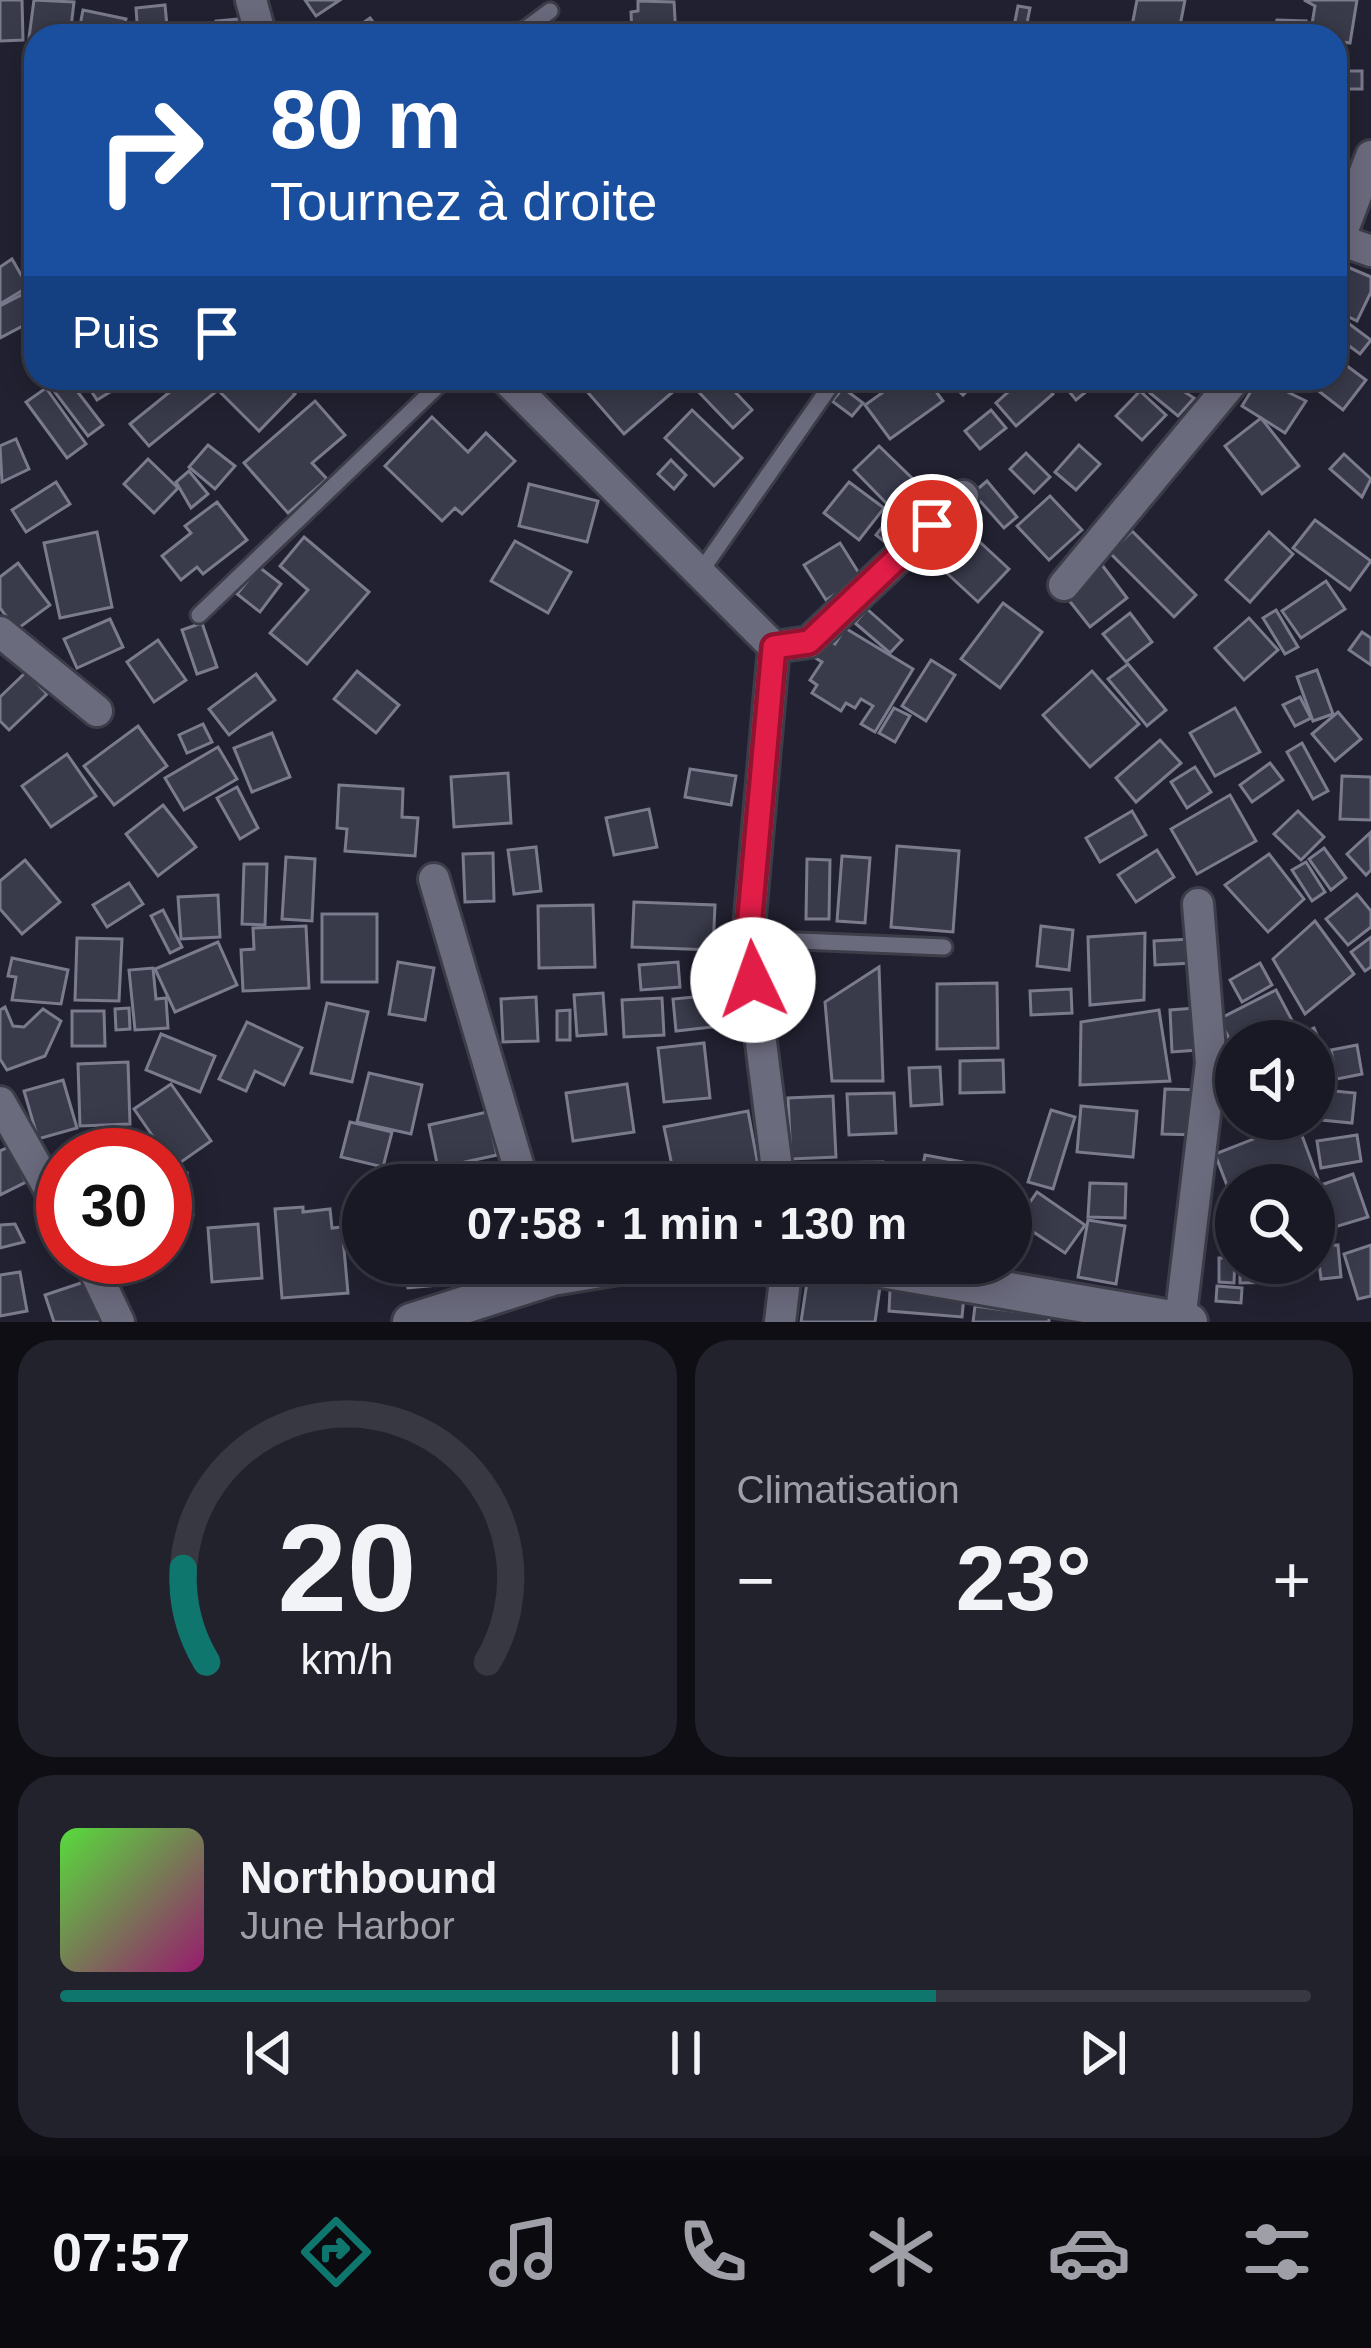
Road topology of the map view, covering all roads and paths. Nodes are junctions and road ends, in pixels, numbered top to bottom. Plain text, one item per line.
1 (550, 11) dead end
2 (532, 24) edge
3 (1371, 156) edge
4 (1350, 248) edge
5 (433, 390) edge
6 (517, 390) edge
7 (828, 390) edge
8 (1226, 390) edge
9 (963, 496) dead end
10 (701, 571) junction
11 (1064, 585) dead end
12 (199, 615) dead end
13 (0, 632) edge
14 (774, 647) junction
15 (97, 711) dead end
16 (434, 879) dead end
17 (1198, 904) dead end
18 (748, 939) junction
19 (944, 947) dead end
20 (0, 1102) edge
21 (518, 1164) edge
22 (776, 1164) edge
23 (36, 1165) edge
24 (101, 1284) edge
25 (513, 1284) edge
26 (785, 1284) edge
27 (969, 1284) edge
28 (1185, 1321) edge
29 (119, 1322) edge
30 (411, 1322) edge
31 (781, 1322) edge

1 - 2 lane
3 - 4 street
5 - 12 lane
6 - 10 street
7 - 10 lane
8 - 11 street
9 - 14 street
10 - 14 street
13 - 15 street
14 - 18 street
16 - 21 street
17 - 28 street
18 - 19 lane
18 - 22 street
20 - 23 street
24 - 29 street
25 - 30 street
26 - 31 street
27 - 28 street

